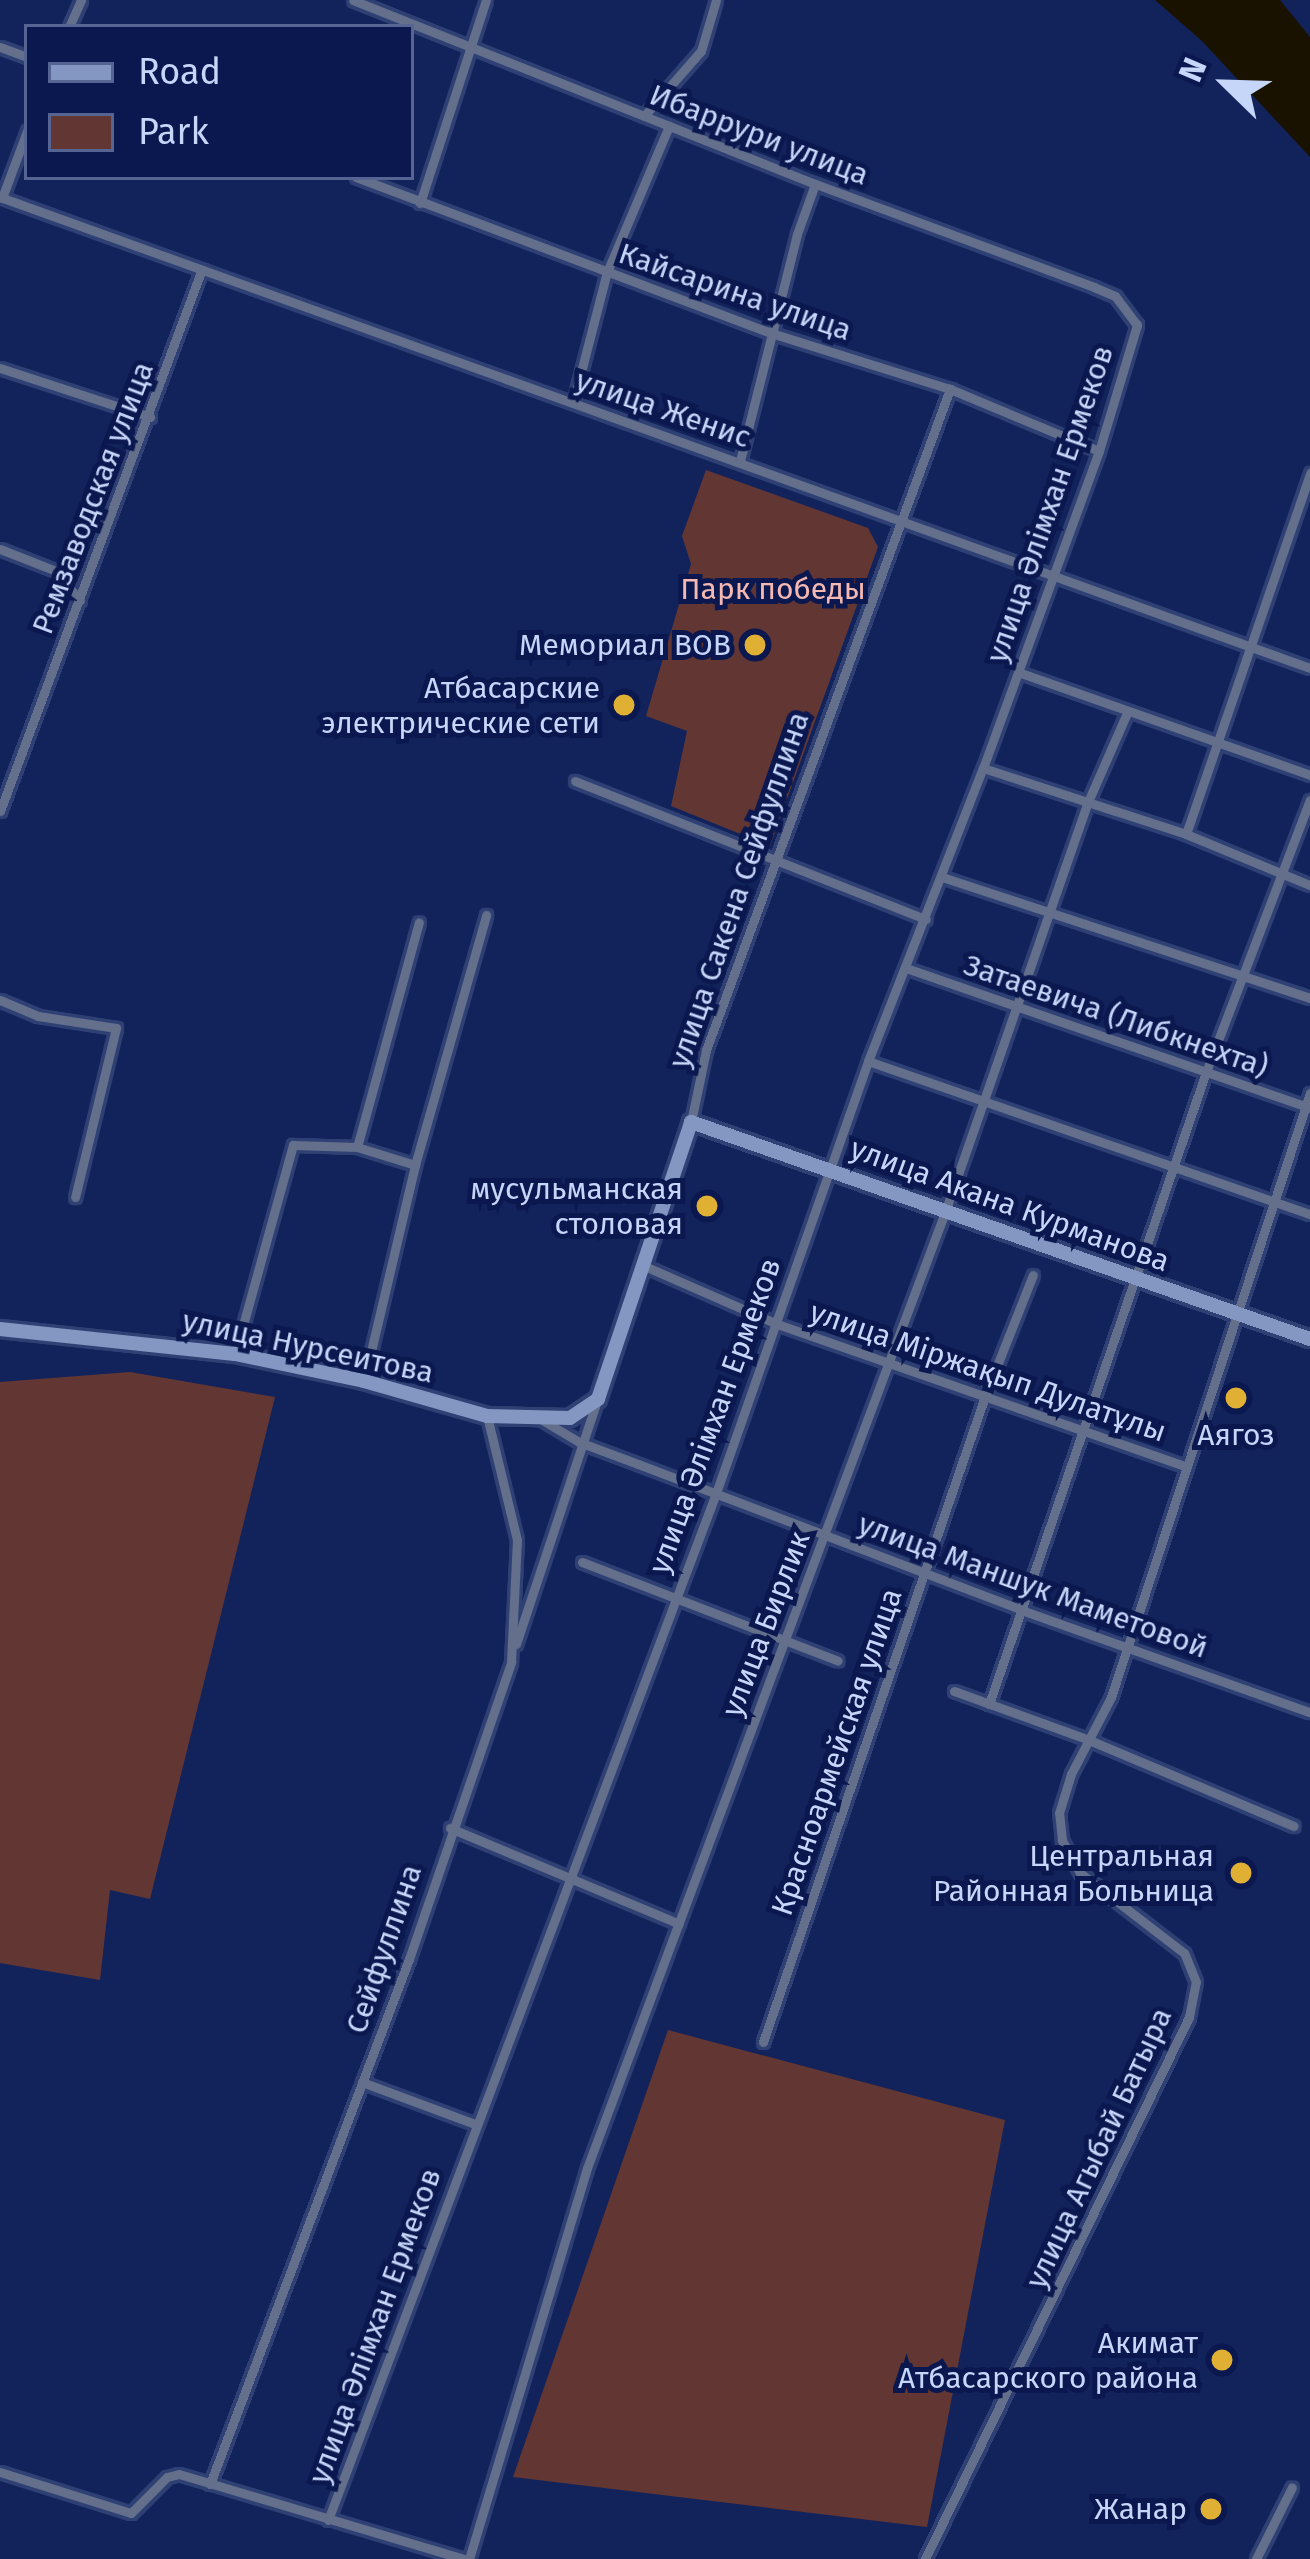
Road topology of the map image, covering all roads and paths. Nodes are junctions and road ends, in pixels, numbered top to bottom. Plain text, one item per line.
1 (353, 0) edge
2 (486, 0) edge
3 (716, 0) edge
4 (412, 24) edge
5 (414, 25) edge
6 (470, 48) junction
7 (644, 116) junction
8 (669, 126) junction
9 (24, 139) edge
10 (363, 180) edge
11 (815, 184) junction
12 (1, 198) edge
13 (420, 203) junction
14 (202, 269) junction
15 (607, 272) junction
16 (1137, 325) joint
17 (771, 333) junction
18 (0, 368) edge
19 (950, 389) junction
20 (573, 404) junction
21 (150, 417) junction
22 (1099, 451) junction
23 (740, 461) junction
24 (1310, 473) edge
25 (900, 519) junction
26 (0, 549) edge
27 (1052, 579) junction
28 (80, 601) junction
29 (1250, 645) junction
30 (1310, 668) edge
31 (1018, 672) junction
32 (1127, 713) junction
33 (1216, 743) junction
34 (983, 769) junction
35 (1310, 775) edge
36 (575, 781) dead end
37 (1310, 800) edge
38 (1087, 805) junction
39 (0, 812) edge
40 (1186, 834) junction
41 (776, 856) junction
42 (1283, 876) junction
43 (942, 877) junction
44 (1310, 885) edge
45 (486, 915) dead end
46 (1048, 916) junction
47 (926, 919) junction
48 (419, 922) dead end
49 (906, 968) junction
50 (1243, 976) junction
51 (1310, 998) edge
52 (0, 1000) edge
53 (1014, 1010) junction
54 (868, 1061) junction
55 (1206, 1072) junction
56 (1310, 1093) edge
57 (980, 1100) junction
58 (1308, 1108) edge
59 (692, 1122) junction
60 (357, 1147) junction
61 (415, 1165) junction
62 (1174, 1167) junction
63 (830, 1170) junction
64 (75, 1197) dead end
65 (1272, 1201) junction
66 (945, 1213) junction
67 (1310, 1214) edge
68 (641, 1265) junction
69 (1033, 1275) dead end
70 (1135, 1279) junction
71 (1238, 1314) junction
72 (777, 1324) junction
73 (0, 1329) edge
74 (1310, 1340) edge
75 (236, 1354) junction
76 (889, 1362) junction
77 (364, 1381) junction
78 (985, 1396) junction
79 (598, 1399) junction
80 (487, 1416) junction
81 (542, 1420) junction
82 (1081, 1430) junction
83 (579, 1442) junction
84 (1186, 1467) junction
85 (716, 1493) junction
86 (826, 1535) junction
87 (582, 1562) dead end
88 (926, 1572) junction
89 (673, 1598) junction
90 (1024, 1611) junction
91 (785, 1636) junction
92 (1129, 1646) junction
93 (838, 1661) dead end
94 (511, 1662) junction
95 (954, 1691) dead end
96 (988, 1704) junction
97 (1310, 1712) edge
98 (1089, 1740) junction
99 (1294, 1826) dead end
100 (450, 1828) junction
101 (567, 1878) junction
102 (679, 1924) junction
103 (763, 2042) dead end
104 (362, 2082) junction
105 (476, 2124) junction
106 (0, 2472) edge
107 (210, 2484) junction
108 (1292, 2487) dead end
109 (328, 2520) junction
110 (466, 2559) edge
111 (925, 2559) edge
112 (1256, 2559) edge

1 - 4 street, Ибаррури улица
2 - 6 street
3 - 7 street
5 - 6 street, Ибаррури улица
6 - 7 street, Ибаррури улица
6 - 13 street
7 - 8 street, Ибаррури улица
8 - 11 street, Ибаррури улица
8 - 15 street
9 - 12 street
10 - 13 street, Кайсарина улица
11 - 16 street, Ибаррури улица
11 - 17 street
12 - 14 street, улица Женис
13 - 15 street, Кайсарина улица
14 - 20 street, улица Женис
14 - 21 street, Ремзаводская улица
15 - 17 street, Кайсарина улица
15 - 20 street
16 - 22 street, улица Әлімхан Ермеков
17 - 19 street, Кайсарина улица
17 - 23 street
18 - 21 street
19 - 22 street, Кайсарина улица
19 - 25 street, улица Сакена Сейфуллина
20 - 23 street, улица Женис
21 - 28 street, Ремзаводская улица
22 - 27 street, улица Әлімхан Ермеков
23 - 25 street, улица Женис
24 - 29 street
25 - 27 street, улица Женис
25 - 41 street, улица Сакена Сейфуллина
26 - 28 street
27 - 29 street, улица Женис
27 - 31 street, улица Әлімхан Ермеков
28 - 39 street, Ремзаводская улица
29 - 30 street, улица Женис
29 - 33 street
31 - 32 street
31 - 34 street, улица Әлімхан Ермеков
32 - 33 street
32 - 38 street, улица Бирлик
33 - 35 street
33 - 40 street
34 - 38 street
34 - 43 street, улица Әлімхан Ермеков
36 - 41 street
37 - 42 street
38 - 40 street
38 - 46 street, улица Бирлик
40 - 42 street
41 - 47 street
41 - 59 street, улица Сакена Сейфуллина
42 - 44 street
42 - 50 street
43 - 46 street
43 - 47 street, улица Әлімхан Ермеков
45 - 61 street
46 - 50 street
46 - 53 street, улица Бирлик
47 - 49 street, улица Әлімхан Ермеков
48 - 60 street
49 - 53 street, Затаевича (Либкнехта)
49 - 54 street, улица Әлімхан Ермеков
50 - 51 street
50 - 55 street
52 - 64 street
53 - 55 street, Затаевича (Либкнехта)
53 - 57 street, улица Бирлик
54 - 57 street
54 - 63 street, улица Әлімхан Ермеков
55 - 58 street, Затаевича (Либкнехта)
55 - 62 street
56 - 58 street, улица Агыбай Батыра
57 - 62 street
57 - 66 street, улица Бирлик
58 - 65 street, улица Агыбай Батыра
59 - 63 main road, улица Акана Курманова
59 - 68 main road, улица Сакена Сейфуллина
60 - 61 street
60 - 75 street
61 - 77 street
62 - 65 street
62 - 70 street
63 - 66 main road, улица Акана Курманова
63 - 72 street, улица Әлімхан Ермеков
65 - 67 street
65 - 71 street, улица Агыбай Батыра
66 - 70 main road, улица Акана Курманова
66 - 76 street, улица Бирлик
68 - 72 street, улица Міржақып Дулатұлы
68 - 79 main road, улица Сакена Сейфуллина
69 - 78 street, Красноармейская улица
70 - 71 main road, улица Акана Курманова
70 - 82 street
71 - 74 main road, улица Акана Курманова
71 - 84 street, улица Агыбай Батыра
72 - 76 street, улица Міржақып Дулатұлы
72 - 85 street, улица Әлімхан Ермеков
73 - 75 main road, улица Нурсеитова
75 - 77 main road, улица Нурсеитова
76 - 78 street, улица Міржақып Дулатұлы
76 - 86 street, улица Бирлик
77 - 80 main road, улица Нурсеитова
78 - 82 street, улица Міржақып Дулатұлы
78 - 88 street, Красноармейская улица
79 - 81 main road, улица Нурсеитова
79 - 83 street, улица Сакена Сейфуллина
80 - 81 main road, улица Нурсеитова
80 - 94 street, Сейфуллина
81 - 83 street, улица Маншук Маметовой
82 - 84 street, улица Міржақып Дулатұлы
82 - 90 street
83 - 85 street, улица Маншук Маметовой
83 - 94 street, улица Сакена Сейфуллина
84 - 92 street, улица Агыбай Батыра
85 - 86 street, улица Маншук Маметовой
85 - 89 street, улица Әлімхан Ермеков
86 - 88 street, улица Маншук Маметовой
86 - 91 street, улица Бирлик
87 - 89 street
88 - 90 street, улица Маншук Маметовой
88 - 103 street, Красноармейская улица
89 - 91 street
89 - 101 street, улица Әлімхан Ермеков
90 - 92 street, улица Маншук Маметовой
90 - 96 street
91 - 93 street
91 - 102 street, улица Бирлик
92 - 97 street, улица Маншук Маметовой
92 - 98 street, улица Агыбай Батыра
94 - 100 street, Сейфуллина
95 - 96 street
96 - 98 street
98 - 99 street
98 - 111 street, улица Агыбай Батыра
100 - 101 street
100 - 104 street, Сейфуллина
101 - 102 street
101 - 105 street, улица Әлімхан Ермеков
102 - 110 street, улица Бирлик
104 - 105 street
104 - 107 street, Сейфуллина
105 - 109 street, улица Әлімхан Ермеков
106 - 107 street
107 - 109 street
108 - 112 street
109 - 110 street

